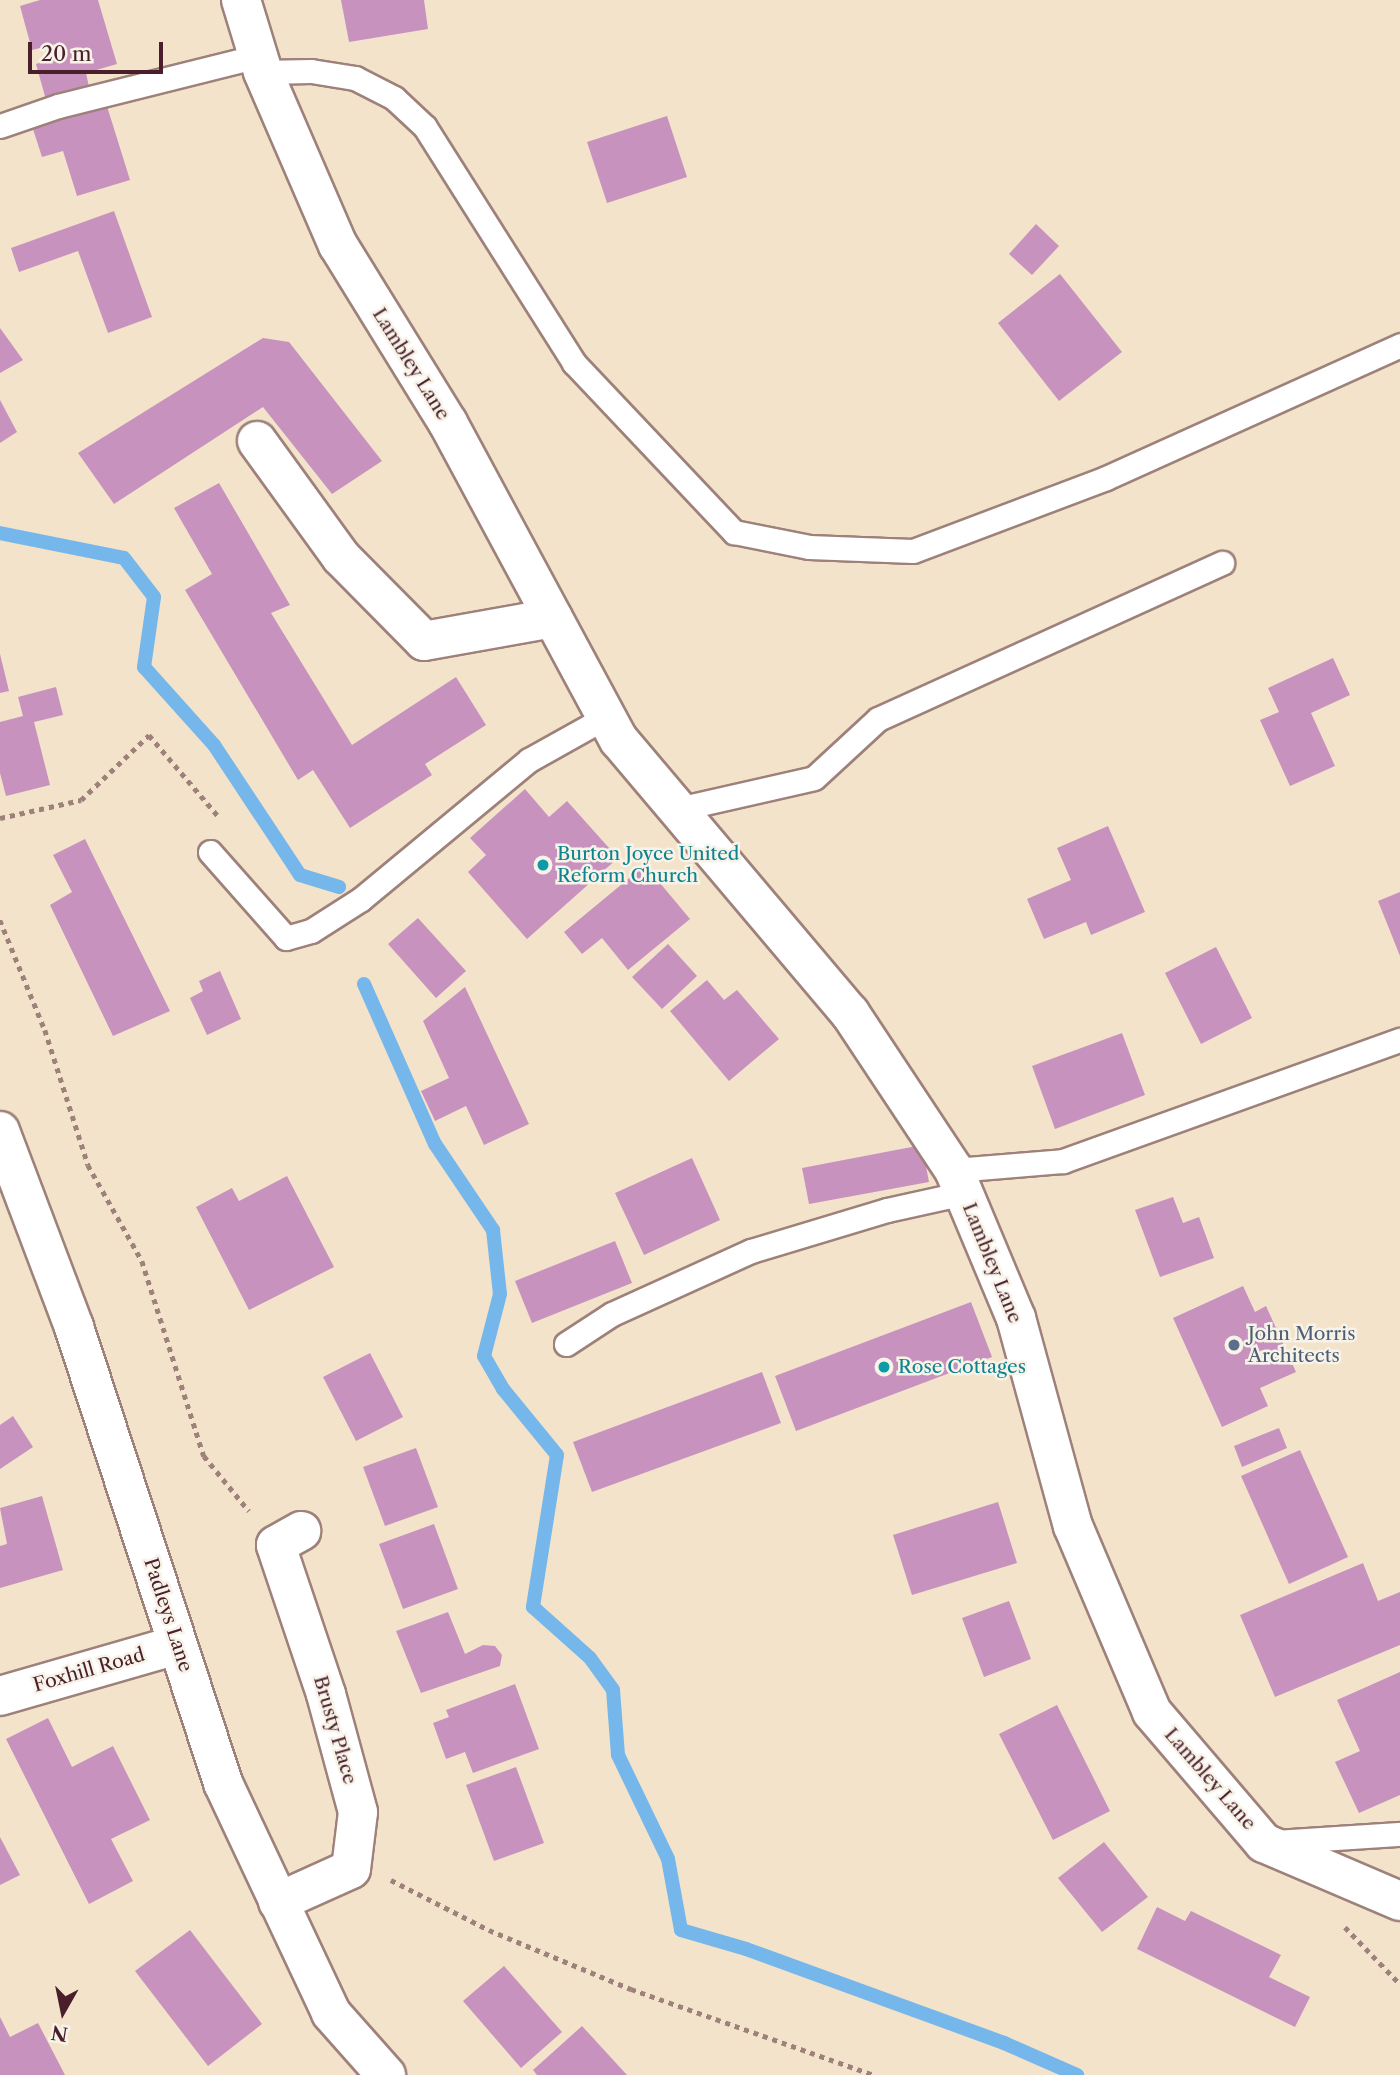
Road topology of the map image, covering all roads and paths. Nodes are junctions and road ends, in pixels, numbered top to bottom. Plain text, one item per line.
1 (241, 0) edge
2 (260, 64) junction
3 (0, 126) edge
4 (1400, 345) edge
5 (257, 441) dead end
6 (1222, 563) dead end
7 (553, 618) junction
8 (606, 717) junction
9 (149, 735) dead end
10 (678, 809) junction
11 (0, 818) edge
12 (210, 852) dead end
13 (0, 920) edge
14 (1400, 1040) edge
15 (0, 1130) edge
16 (959, 1182) junction
17 (566, 1344) dead end
18 (289, 1538) joint
19 (177, 1645) junction
20 (0, 1696) edge
21 (1400, 1834) edge
22 (1264, 1843) junction
23 (353, 1861) junction
24 (1400, 1901) edge
25 (278, 1902) junction
26 (386, 2075) edge
27 (874, 2075) edge

1 - 2 street, Lambley Lane
2 - 3 lane
2 - 4 lane
2 - 7 street, Lambley Lane
5 - 7 street
6 - 10 lane
7 - 8 street, Lambley Lane
8 - 10 street, Lambley Lane
8 - 12 lane
9 - 11 path
10 - 16 street, Lambley Lane
13 - 18 path
14 - 16 lane
15 - 19 street, Padleys Lane
16 - 17 lane
16 - 22 street, Lambley Lane
18 - 23 street, Brusty Place
19 - 20 street, Foxhill Road
19 - 25 street, Padleys Lane
21 - 22 lane
22 - 24 street, Lambley Lane
23 - 25 street
23 - 27 path
25 - 26 street, Padleys Lane

